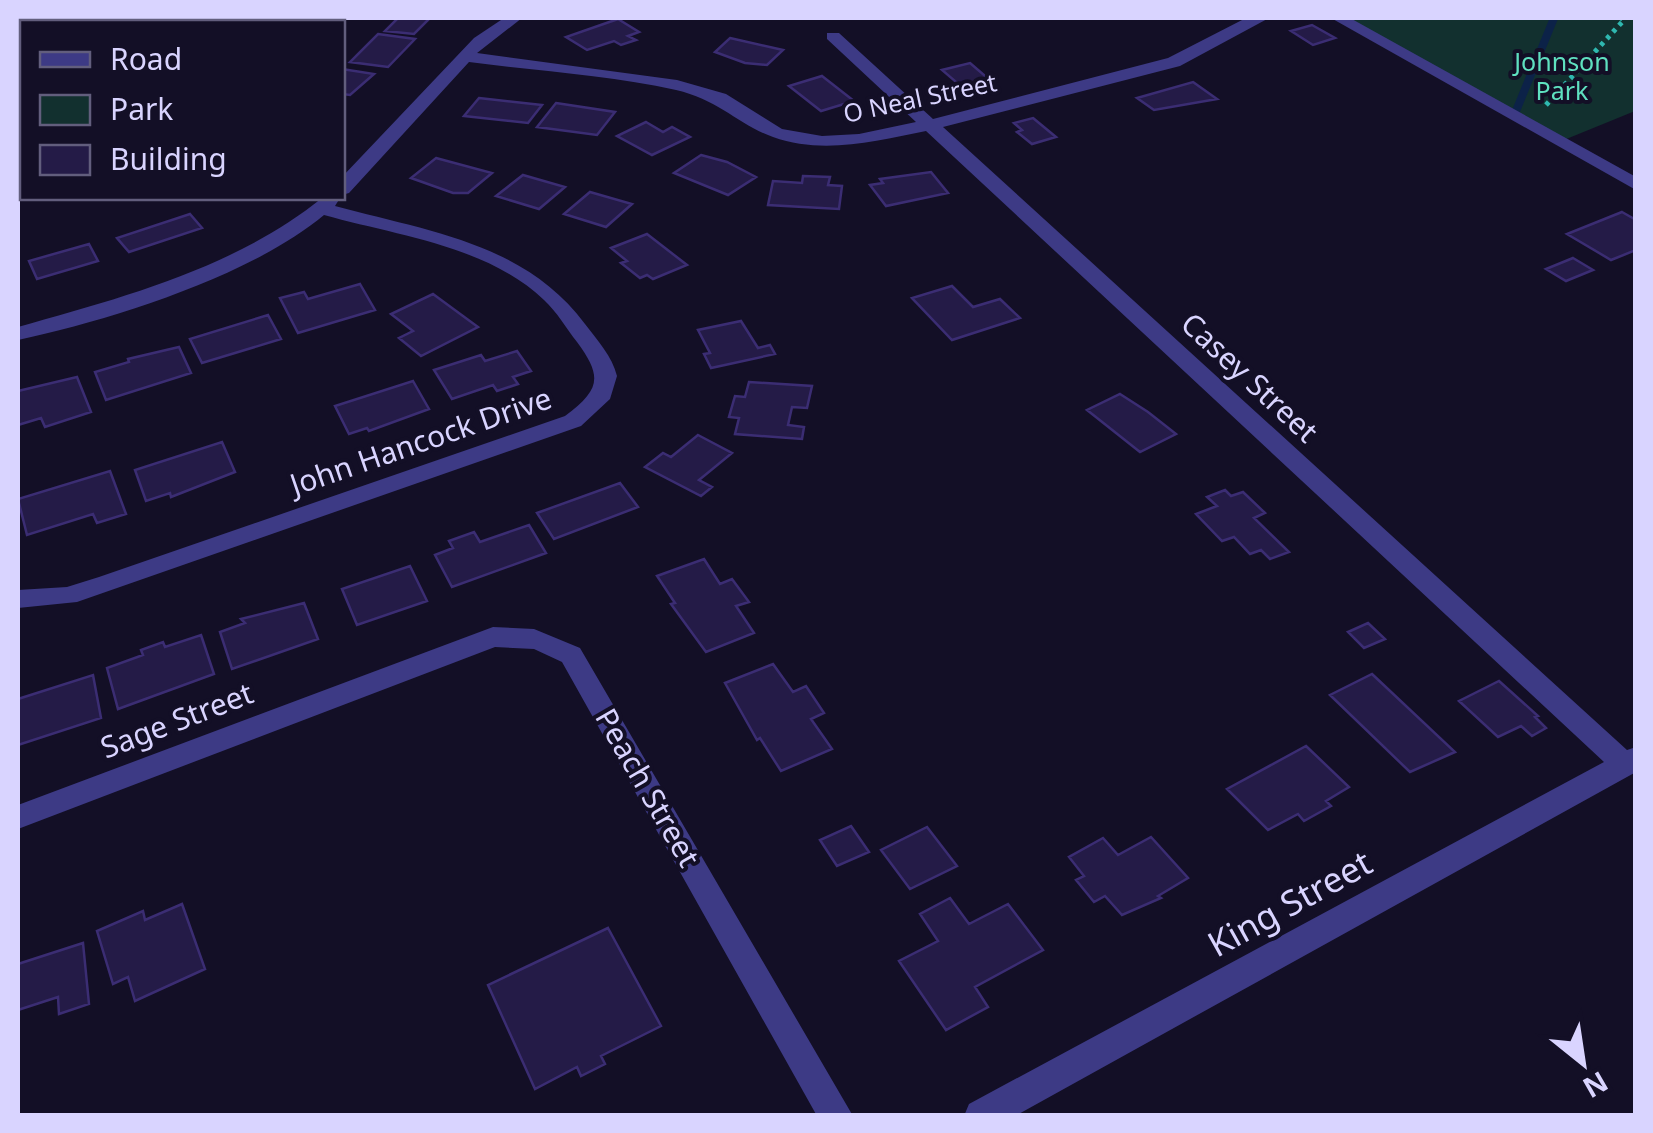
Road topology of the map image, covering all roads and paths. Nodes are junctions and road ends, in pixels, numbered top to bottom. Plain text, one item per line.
1 (514, 18) edge
2 (1261, 18) edge
3 (1339, 18) edge
4 (1620, 18) edge
5 (1235, 21) edge
6 (833, 36) dead end
7 (467, 57) junction
8 (1529, 124) junction
9 (930, 125) junction
10 (1636, 185) edge
11 (345, 186) edge
12 (328, 203) edge
13 (18, 334) edge
14 (18, 598) edge
15 (360, 685) joint
16 (1630, 761) edge
17 (18, 816) edge
18 (836, 1116) edge
19 (981, 1116) edge

1 - 7 street
2 - 5 street, O Neal Street
3 - 8 street
4 - 8 path
5 - 9 street, O Neal Street
6 - 9 street, Casey Street
7 - 9 street, O Neal Street
7 - 11 street
8 - 10 street
9 - 16 street, Casey Street
12 - 13 street
12 - 14 street, John Hancock Drive
15 - 17 street, Sage Street
15 - 18 street, Peach Street
16 - 19 street, King Street

